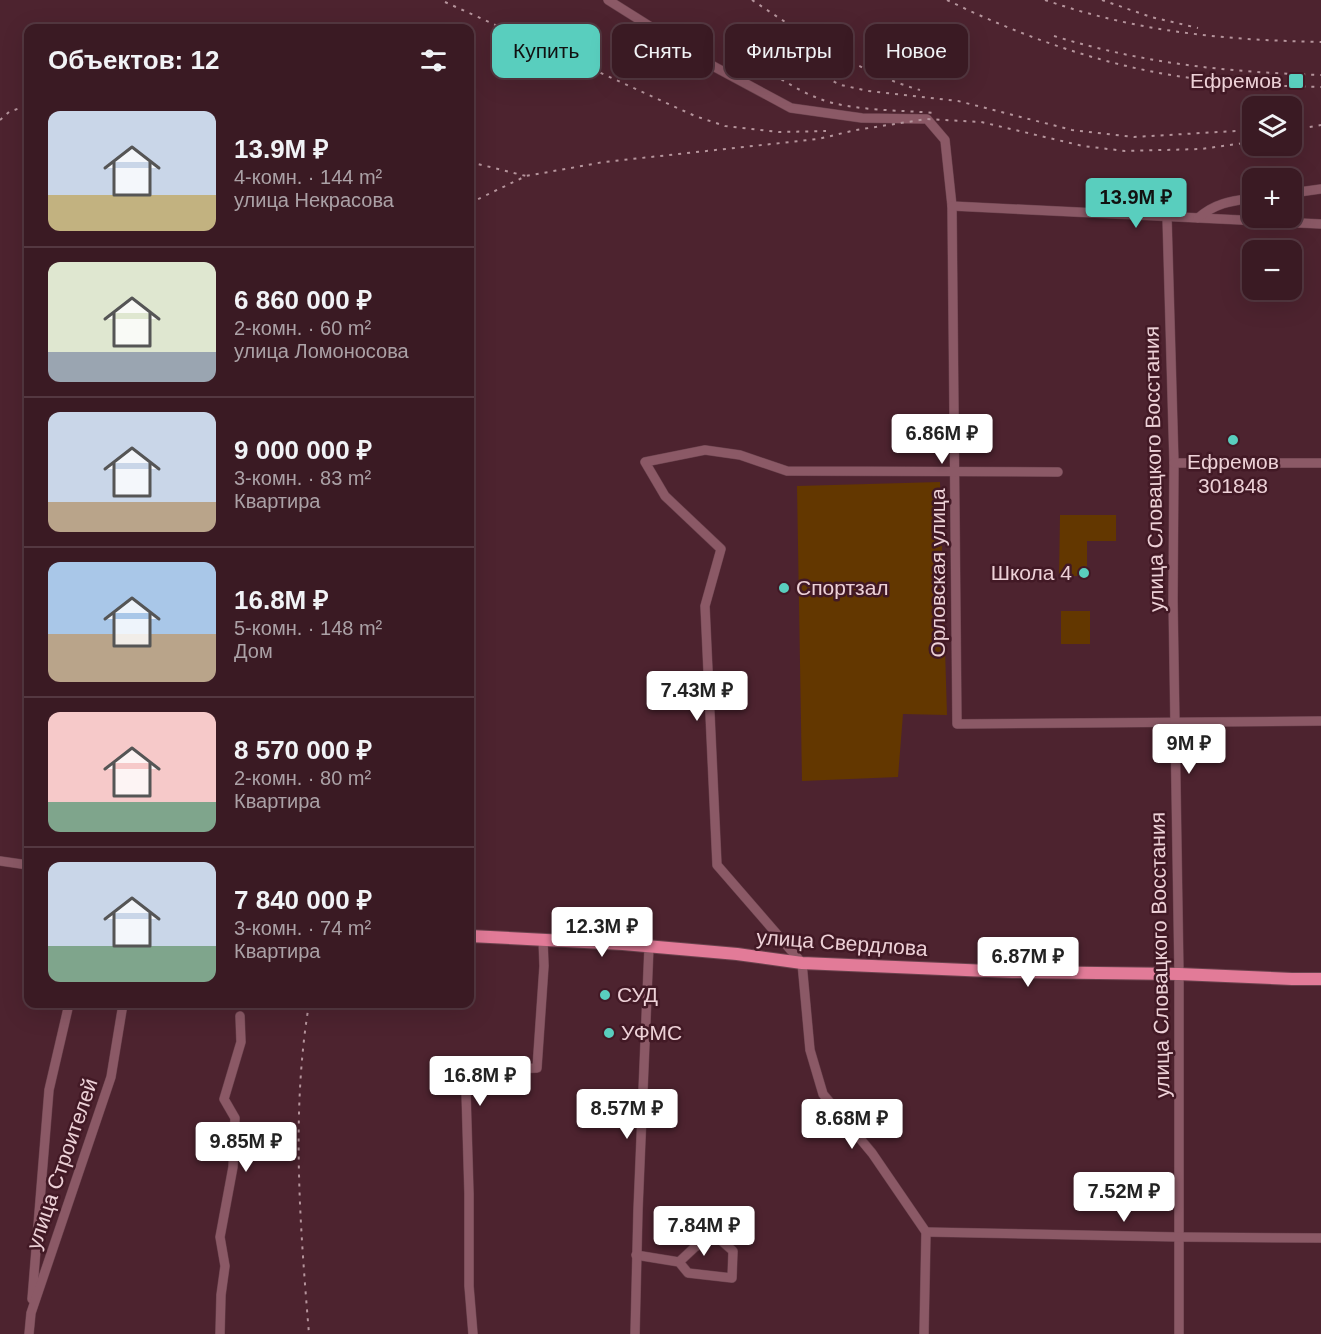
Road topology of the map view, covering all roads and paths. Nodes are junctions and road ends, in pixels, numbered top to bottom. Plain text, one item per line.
1 (608, 0) edge
2 (1321, 189) edge
3 (1302, 192) edge
4 (1242, 200) edge
5 (952, 206) junction
6 (1167, 216) junction
7 (1198, 218) junction
8 (1321, 224) edge
9 (1174, 463) junction
10 (1321, 464) edge
11 (1058, 472) dead end
12 (956, 473) junction
13 (1321, 721) edge
14 (1175, 723) junction
15 (0, 861) edge
16 (24, 864) edge
17 (474, 936) edge
18 (543, 939) junction
19 (649, 947) junction
20 (802, 963) junction
21 (1179, 974) junction
22 (1321, 979) edge
23 (68, 1008) edge
24 (122, 1008) edge
25 (240, 1016) dead end
26 (926, 1232) junction
27 (1179, 1237) junction
28 (1321, 1238) edge
29 (636, 1255) junction
30 (679, 1262) junction
31 (31, 1313) junction
32 (29, 1334) edge
33 (220, 1334) edge
34 (473, 1334) edge
35 (634, 1334) edge
36 (924, 1334) edge
37 (1179, 1334) edge

1 - 5 street, Орловская улица
2 - 3 street
4 - 7 street
5 - 6 street
5 - 12 street, Орловская улица
6 - 7 street
6 - 9 street, улица Словацкого Восстания
7 - 8 street
9 - 10 street
9 - 14 street, улица Словацкого Восстания
11 - 12 street
12 - 14 street, Орловская улица
12 - 20 street
13 - 14 street
14 - 21 street, улица Словацкого Восстания
15 - 16 street
17 - 18 main road, улица Свердлова
18 - 19 main road, улица Свердлова
18 - 34 street
19 - 20 main road, улица Свердлова
19 - 29 street
20 - 21 main road, улица Свердлова
20 - 26 street
21 - 22 main road, улица Свердлова
21 - 27 street, улица Словацкого Восстания
23 - 31 street
24 - 31 street, улица Строителей
25 - 33 street
26 - 27 street
26 - 36 street
27 - 28 street
27 - 37 street, улица Словацкого Восстания
29 - 30 street
29 - 35 street
30 - 30 street
31 - 32 street, улица Строителей

